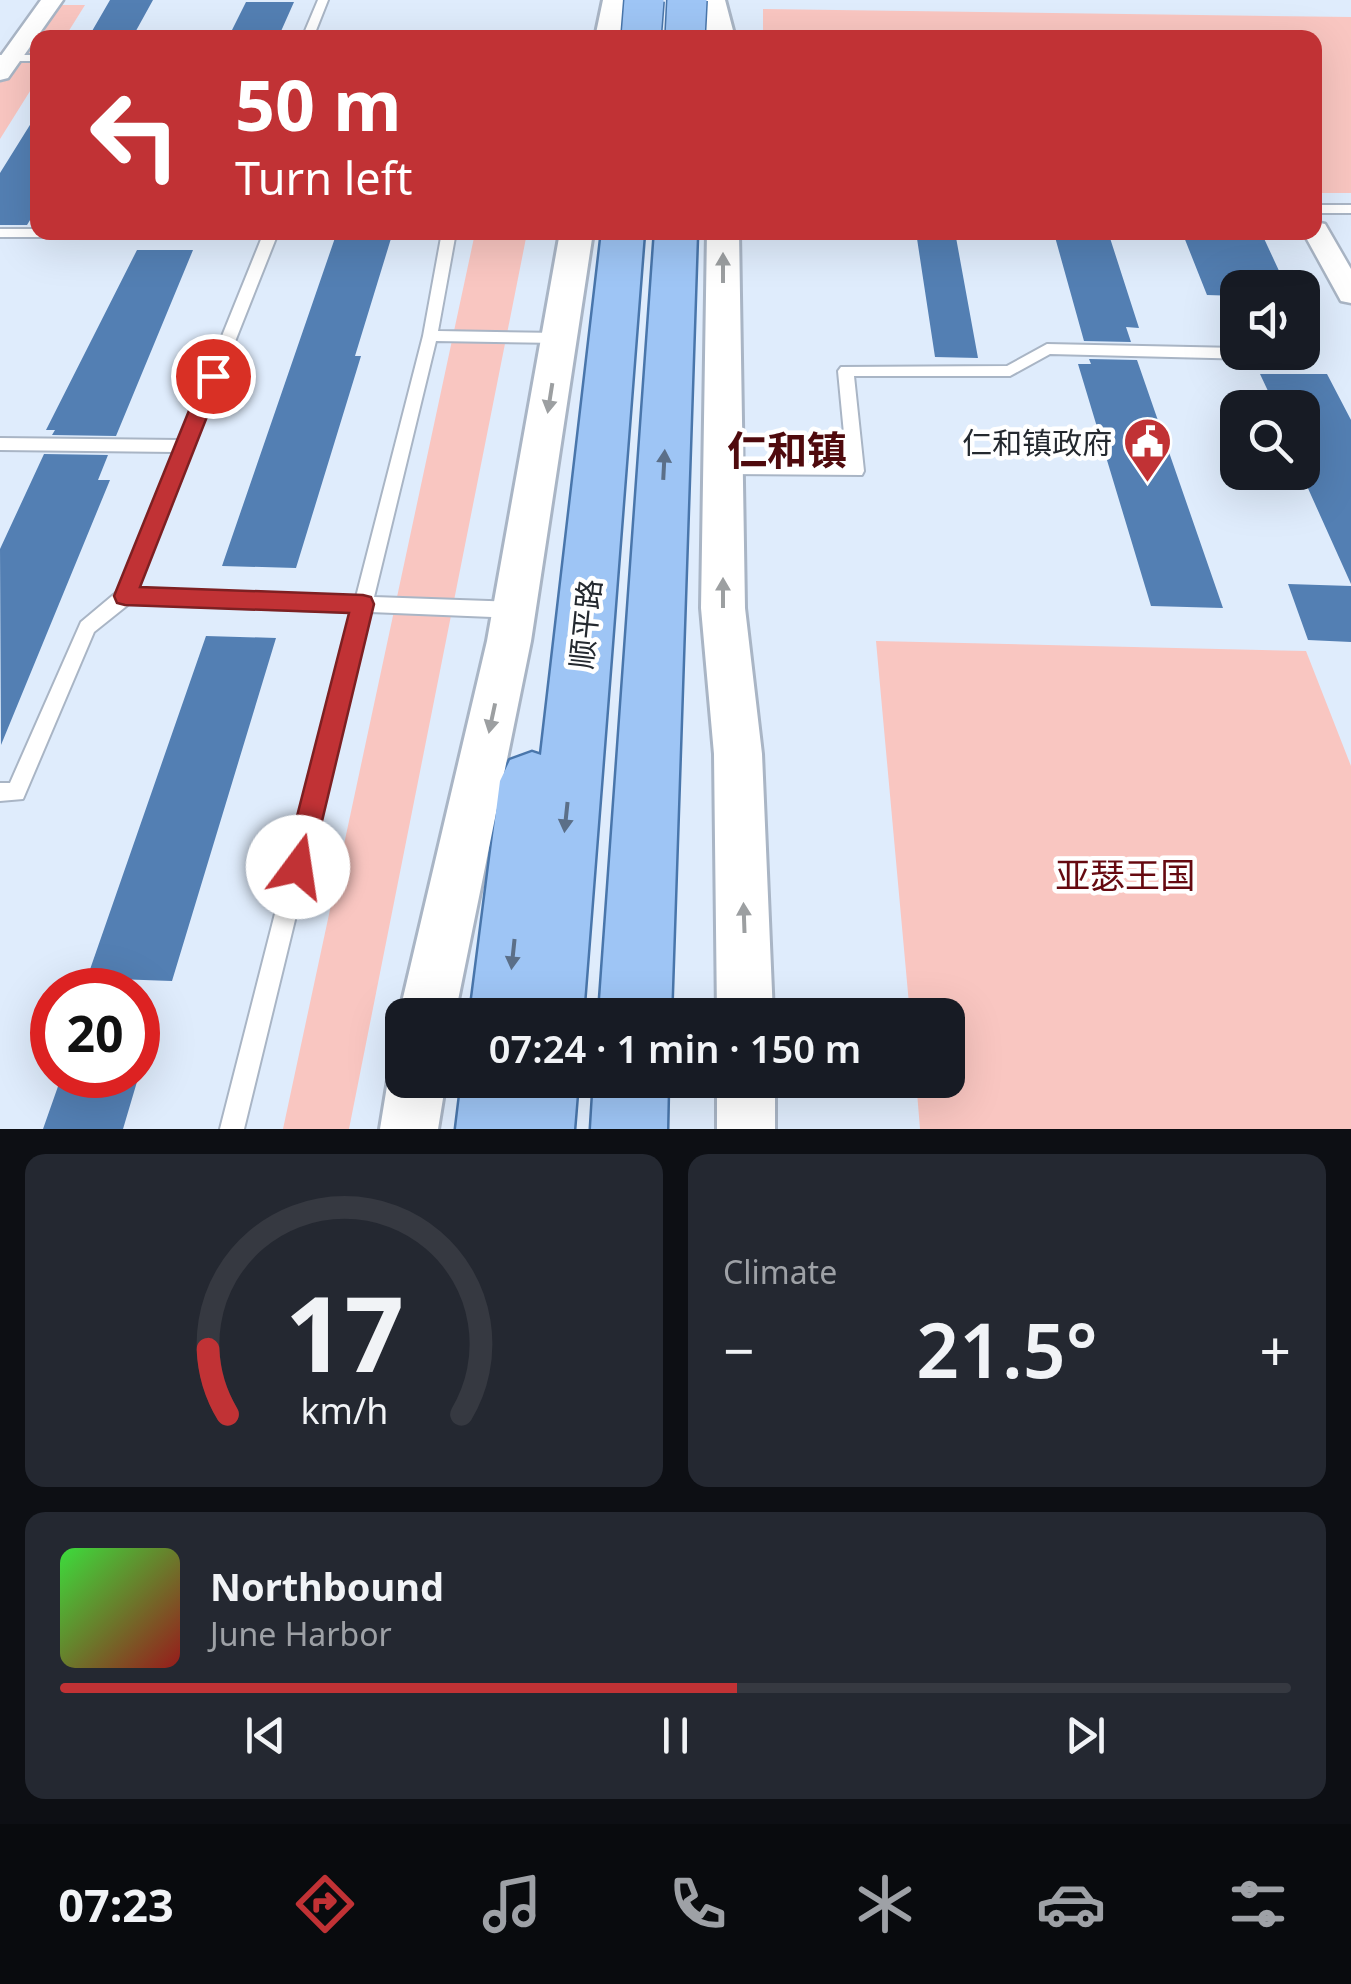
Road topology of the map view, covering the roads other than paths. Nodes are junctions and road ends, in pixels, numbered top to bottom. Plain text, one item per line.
1 (52, 0) edge
2 (322, 0) edge
3 (616, 0) edge
4 (644, 0) edge
5 (687, 0) edge
6 (712, 0) edge
7 (310, 30) edge
8 (611, 30) edge
9 (641, 30) edge
10 (685, 30) edge
11 (720, 30) edge
12 (30, 59) edge
13 (4, 63) edge
14 (1322, 209) edge
15 (1351, 209) edge
16 (0, 233) edge
17 (30, 233) edge
18 (268, 240) edge
19 (448, 240) edge
20 (576, 240) edge
21 (622, 240) edge
22 (676, 240) edge
23 (723, 240) edge
24 (1321, 240) edge
25 (1351, 294) edge
26 (430, 336) junction
27 (560, 338) junction
28 (1220, 353) edge
29 (0, 444) edge
30 (184, 446) junction
31 (724, 468) junction
32 (592, 551) junction
33 (659, 562) junction
34 (125, 596) junction
35 (363, 604) junction
36 (514, 610) junction
37 (0, 792) edge
38 (431, 998) edge
39 (508, 998) edge
40 (549, 998) edge
41 (636, 998) edge
42 (668, 998) edge
43 (745, 998) edge
44 (414, 1098) edge
45 (497, 1098) edge
46 (539, 1098) edge
47 (631, 1098) edge
48 (667, 1098) edge
49 (746, 1098) edge
50 (232, 1129) edge
51 (409, 1129) edge
52 (494, 1129) edge
53 (536, 1129) edge
54 (629, 1129) edge
55 (666, 1129) edge
56 (746, 1129) edge

1 - 13 street
2 - 7 lane
3 - 8 street
4 - 9 main road, bridge
5 - 10 main road, bridge
6 - 11 street
12 - 13 lane
14 - 15 lane
16 - 17 lane
18 - 30 lane
19 - 26 lane
20 - 27 street
21 - 32 main road, 顺平路
33 -> 22 main road
31 -> 23 street
24 - 25 street
26 - 27 lane
26 - 35 lane
27 -> 36 street
28 - 31 lane
29 - 30 lane
30 - 34 lane
43 -> 31 street
32 -> 39 main road
32 -> 40 main road, 顺平路
33 - 41 main road
33 - 42 main road
34 - 35 lane
34 - 37 lane
35 - 36 lane
35 - 50 lane
36 -> 38 street
44 - 51 street
45 - 52 main road
46 - 53 main road
47 - 54 main road
48 - 55 main road
49 - 56 street

